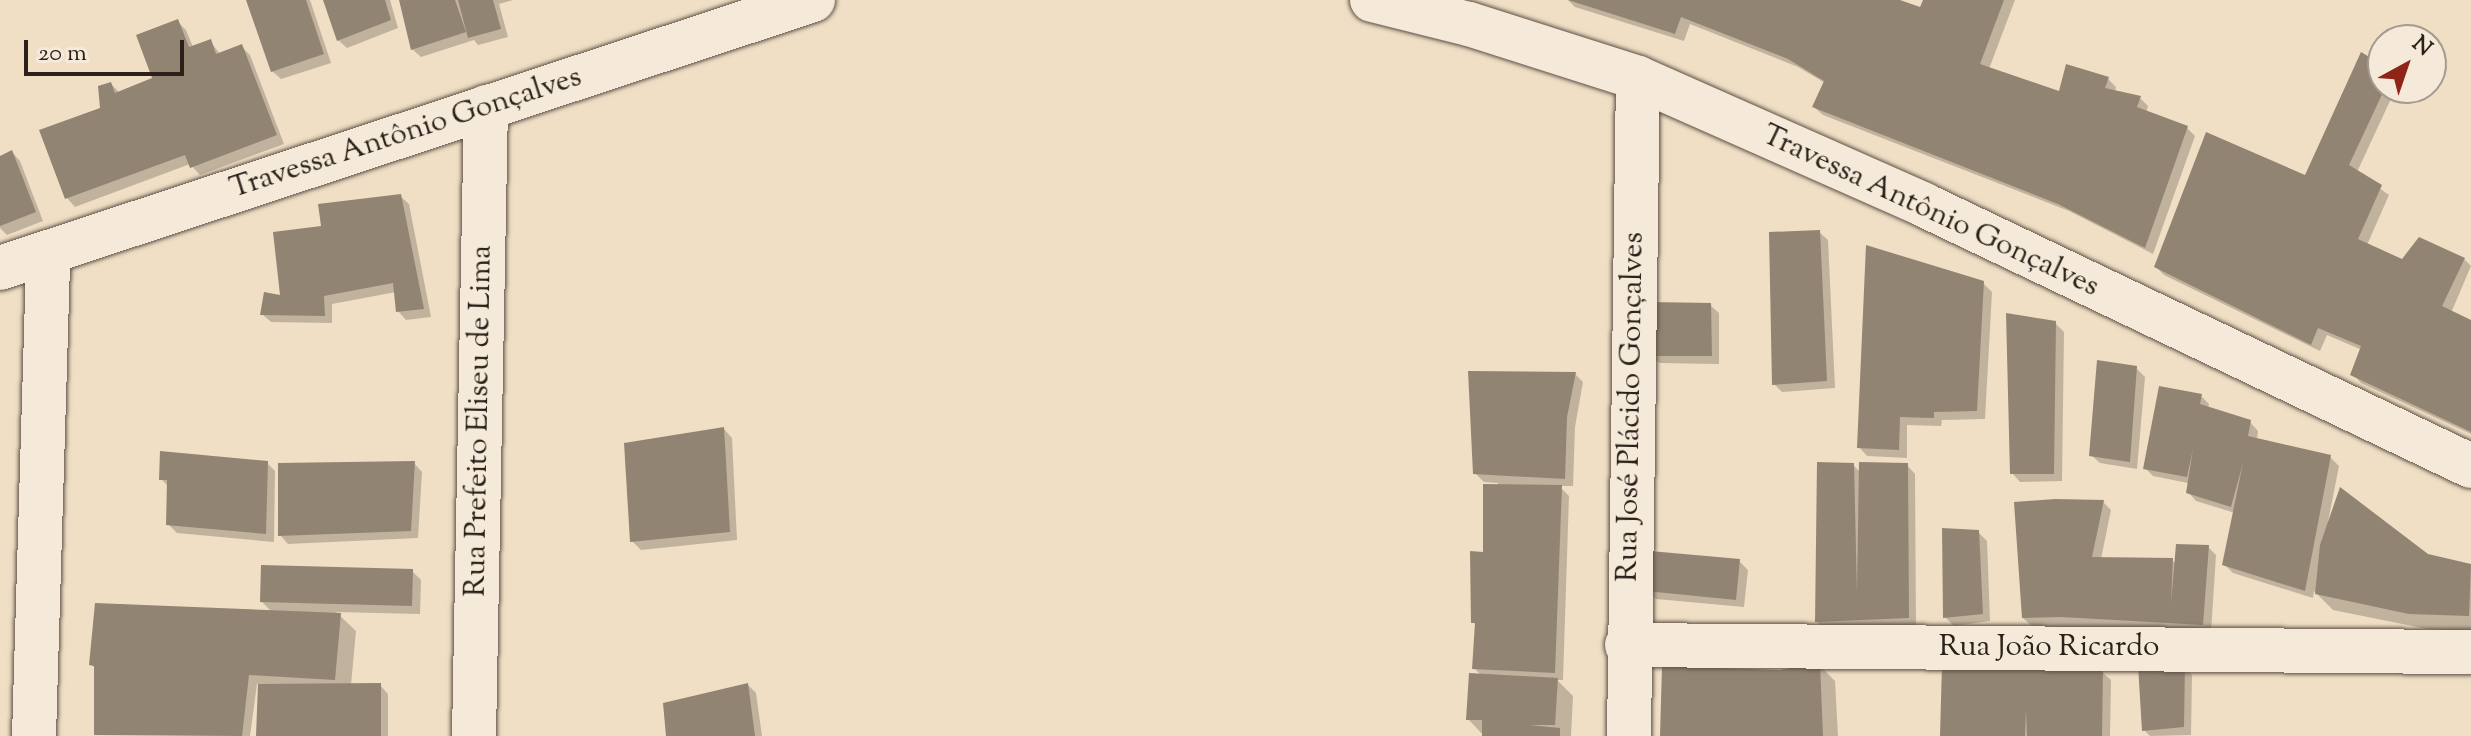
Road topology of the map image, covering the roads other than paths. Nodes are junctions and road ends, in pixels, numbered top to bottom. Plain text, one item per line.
1 (813, 0) edge
2 (1372, 0) edge
3 (1638, 78) junction
4 (486, 107) junction
5 (48, 255) junction
6 (0, 268) edge
7 (2471, 466) edge
8 (1627, 645) junction
9 (2471, 652) edge
10 (34, 736) edge
11 (474, 736) edge
12 (1629, 736) edge

1 - 4 street, Travessa Antônio Gonçalves
2 - 3 street, Travessa Antônio Gonçalves
3 - 7 street, Travessa Antônio Gonçalves
3 - 8 street, Rua José Plácido Gonçalves
4 - 5 street, Travessa Antônio Gonçalves
4 - 11 street, Rua Prefeito Eliseu de Lima
5 - 6 street, Travessa Antônio Gonçalves
5 - 10 street
8 - 9 street, Rua João Ricardo
8 - 12 street, Rua José Plácido Gonçalves

